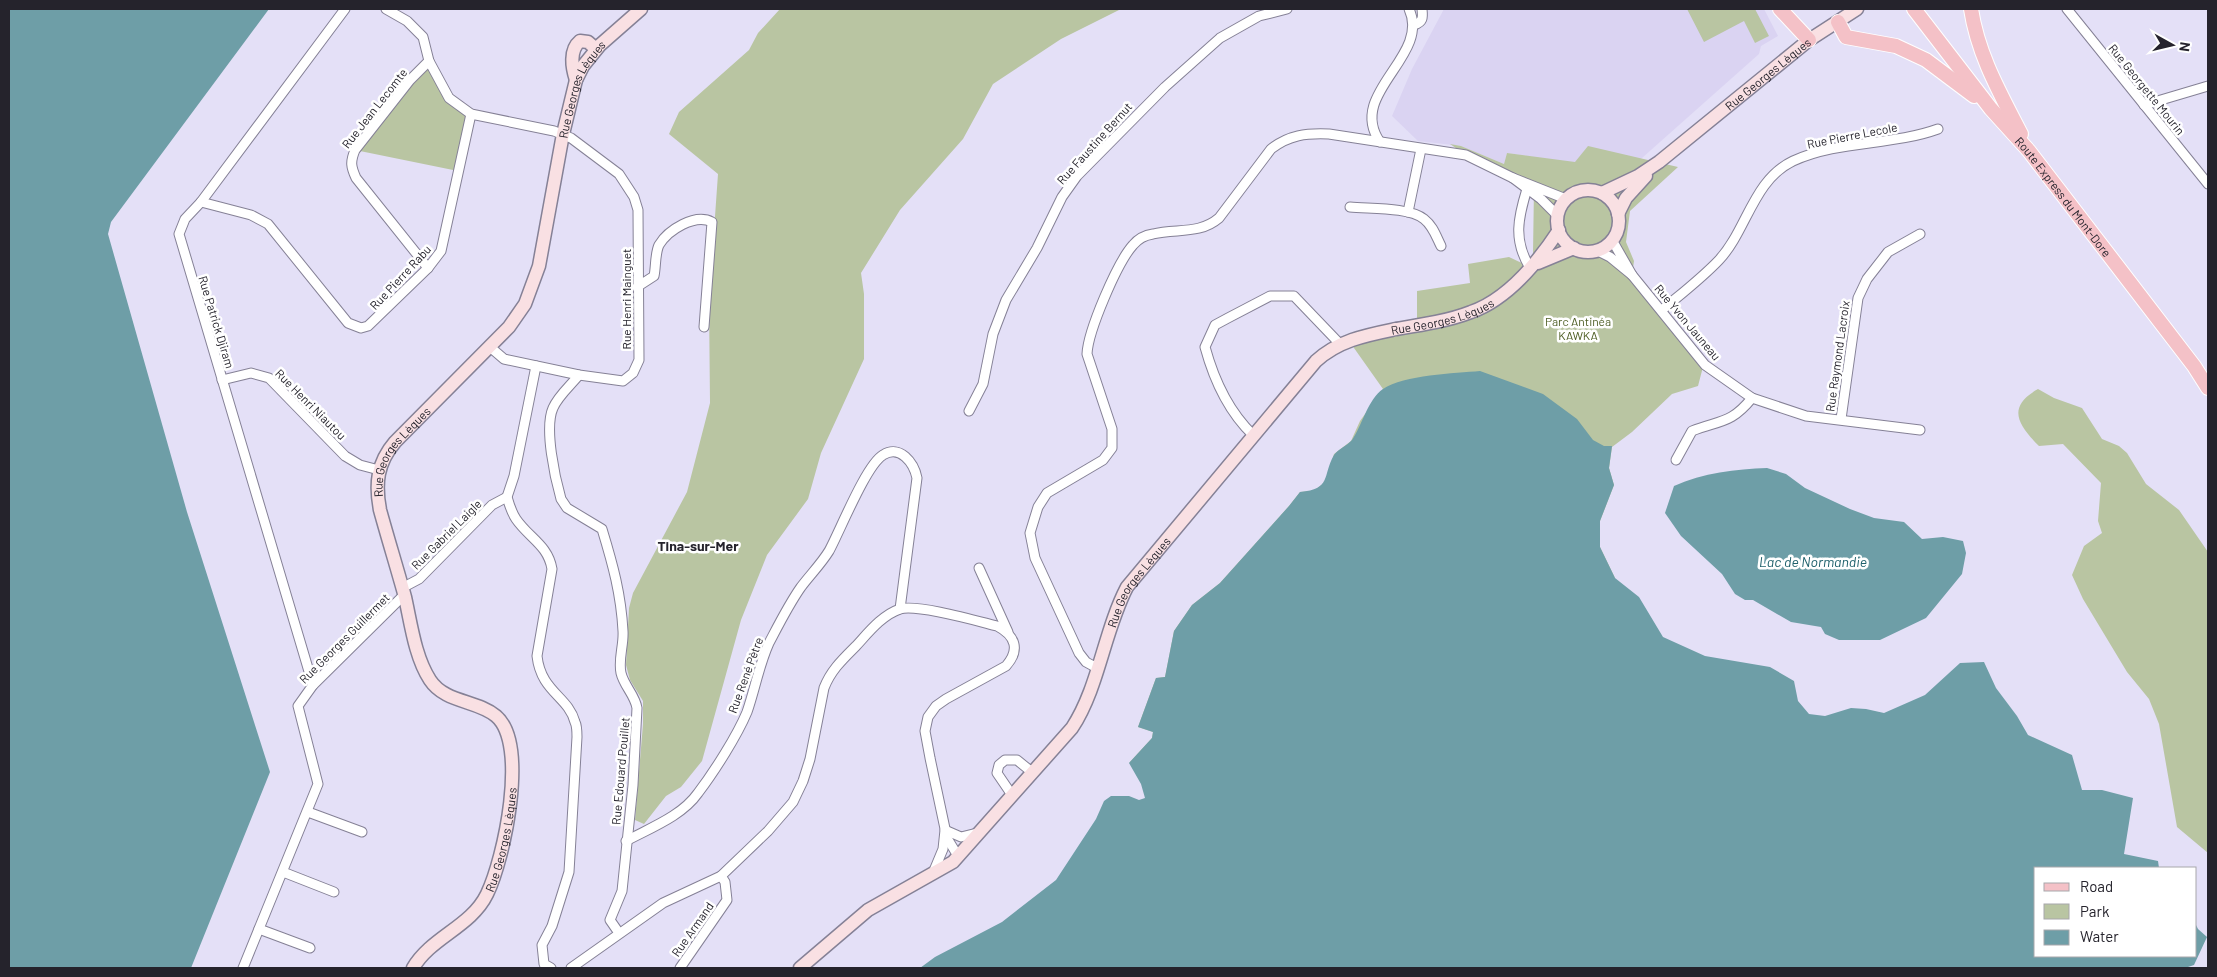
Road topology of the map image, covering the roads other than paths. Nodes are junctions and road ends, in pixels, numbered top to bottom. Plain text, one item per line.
1 (345, 9) edge
2 (386, 9) edge
3 (641, 9) edge
4 (1287, 9) edge
5 (1408, 9) edge
6 (1422, 9) edge
7 (1780, 9) edge
8 (1856, 9) edge
9 (1971, 9) edge
10 (2067, 9) edge
11 (1914, 10) edge
12 (1838, 22) junction
13 (1414, 25) junction
14 (1809, 40) junction
15 (596, 50) junction
16 (429, 61) junction
17 (576, 80) junction
18 (2208, 86) edge
19 (2144, 105) junction
20 (1991, 109) junction
21 (471, 114) junction
22 (1938, 129) dead end
23 (563, 134) junction
24 (1380, 142) junction
25 (1421, 149) junction
26 (2029, 151) junction
27 (1658, 162) junction
28 (1513, 178) junction
29 (2208, 184) edge
30 (1527, 189) junction
31 (1602, 193) junction
32 (1566, 199) junction
33 (201, 202) junction
34 (1350, 207) dead end
35 (1408, 212) junction
36 (1618, 214) junction
37 (1558, 216) junction
38 (1559, 230) junction
39 (1920, 234) dead end
40 (1612, 240) junction
41 (1441, 246) dead end
42 (1574, 248) junction
43 (1596, 250) junction
44 (1531, 266) junction
45 (428, 268) junction
46 (1632, 275) junction
47 (637, 287) junction
48 (1662, 310) junction
49 (704, 327) dead end
50 (1340, 344) junction
51 (490, 347) junction
52 (536, 366) junction
53 (579, 375) junction
54 (222, 380) junction
55 (2208, 388) edge
56 (1752, 398) junction
57 (969, 411) dead end
58 (1841, 419) junction
59 (1920, 430) dead end
60 (1253, 434) junction
61 (1676, 460) dead end
62 (379, 470) junction
63 (507, 497) junction
64 (979, 568) dead end
65 (403, 592) junction
66 (900, 609) junction
67 (1008, 632) junction
68 (1097, 668) junction
69 (313, 685) junction
70 (1033, 773) junction
71 (1012, 795) junction
72 (308, 812) junction
73 (945, 830) junction
74 (362, 832) dead end
75 (980, 832) junction
76 (626, 841) junction
77 (958, 856) junction
78 (283, 872) junction
79 (933, 874) junction
80 (721, 876) junction
81 (334, 892) dead end
82 (259, 929) junction
83 (619, 933) junction
84 (310, 948) dead end
85 (545, 967) edge
86 (243, 968) edge
87 (413, 968) edge
88 (571, 968) edge
89 (680, 968) edge
90 (800, 968) edge

1 - 33 street, Rue Patrick Djiram
2 - 16 street
3 - 15 main road, Rue Georges Lèques
4 - 57 street, Rue Faustine Bernut
5 - 13 street
6 - 13 street
7 - 14 main road
8 - 12 main road, Rue Georges Lèques
9 - 26 main road
10 - 19 street, Rue Georgette Mourin
11 - 20 main road, Route Express du Mont-Dore
12 - 14 main road, Rue Georges Lèques
12 - 20 main road
13 - 24 street
14 - 27 main road, Rue Georges Lèques
15 - 17 main road, Rue Georges Lèques
15 - 17 main road
16 - 21 street
16 - 45 street, Rue Jean Lecomte
17 - 23 main road, Rue Georges Lèques
18 - 19 street
19 - 29 street, Rue Georgette Mourin
20 - 26 main road, Route Express du Mont-Dore
21 - 23 street
21 - 45 street, Rue Pierre Rabu
22 - 48 street, Rue Pierre Lecole
23 - 47 street, Rue Henri Mainguet
23 - 51 main road, Rue Georges Lèques
24 - 25 street
24 - 68 street
25 - 28 street
25 - 35 street
26 - 55 main road, Route Express du Mont-Dore
27 - 31 main road, Rue Georges Lèques
27 - 36 main road, Rue Georges Lèques
28 - 30 street
28 - 32 street
30 - 37 street
30 - 44 street
31 - 32 main road
31 - 36 main road
32 - 37 main road
33 - 45 street, Rue Pierre Rabu
33 - 54 street, Rue Patrick Djiram
34 - 35 street
35 - 41 street
36 - 40 main road
37 - 38 main road
38 - 42 main road
38 - 44 main road, Rue Georges Lèques
39 - 58 street, Rue Raymond Lacroix
40 - 43 main road
40 - 46 street, Rue Yvon Jauneau
42 - 43 main road
42 - 44 main road, Rue Georges Lèques
43 - 46 street, Rue Yvon Jauneau
44 - 50 main road, Rue Georges Lèques
46 - 48 street, Rue Yvon Jauneau
47 - 49 street
47 - 53 street, Rue Henri Mainguet
48 - 56 street, Rue Yvon Jauneau
50 - 60 main road, Rue Georges Lèques
50 - 60 street
51 - 52 street, Rue Henri Mainguet
51 - 62 main road, Rue Georges Lèques
52 - 53 street, Rue Henri Mainguet
52 - 63 street
53 - 76 street, Rue Edouard Pouillet
54 - 62 street, Rue Henri Niautou
54 - 69 street, Rue Patrick Djiram
56 - 58 street, Rue Yvon Jauneau
56 - 61 street
58 - 59 street, Rue Yvon Jauneau
60 - 68 main road, Rue Georges Lèques
62 - 65 main road, Rue Georges Lèques
63 - 65 street, Rue Gabriel Laigle
63 - 85 street
64 - 67 street
65 - 69 street, Rue Georges Guillermet
65 - 87 main road, Rue Georges Lèques
66 - 67 street
66 - 76 street, Rue René Pètre
66 - 80 street
67 - 73 street
68 - 70 main road, Rue Georges Lèques
69 - 72 street, Rue Georges Guillermet
70 - 71 main road, Rue Georges Lèques
70 - 71 street
71 - 75 main road, Rue Georges Lèques
72 - 74 street
72 - 78 street, Rue Georges Guillermet
73 - 75 street
73 - 77 street
73 - 79 street
75 - 77 main road, Rue Georges Lèques
76 - 83 street, Rue Edouard Pouillet
77 - 79 main road, Rue Georges Lèques
78 - 81 street
78 - 82 street, Rue Georges Guillermet
79 - 90 main road, Rue Georges Lèques
80 - 83 street
80 - 89 street, Rue Armand
82 - 84 street
82 - 86 street, Rue Georges Guillermet
83 - 88 street

